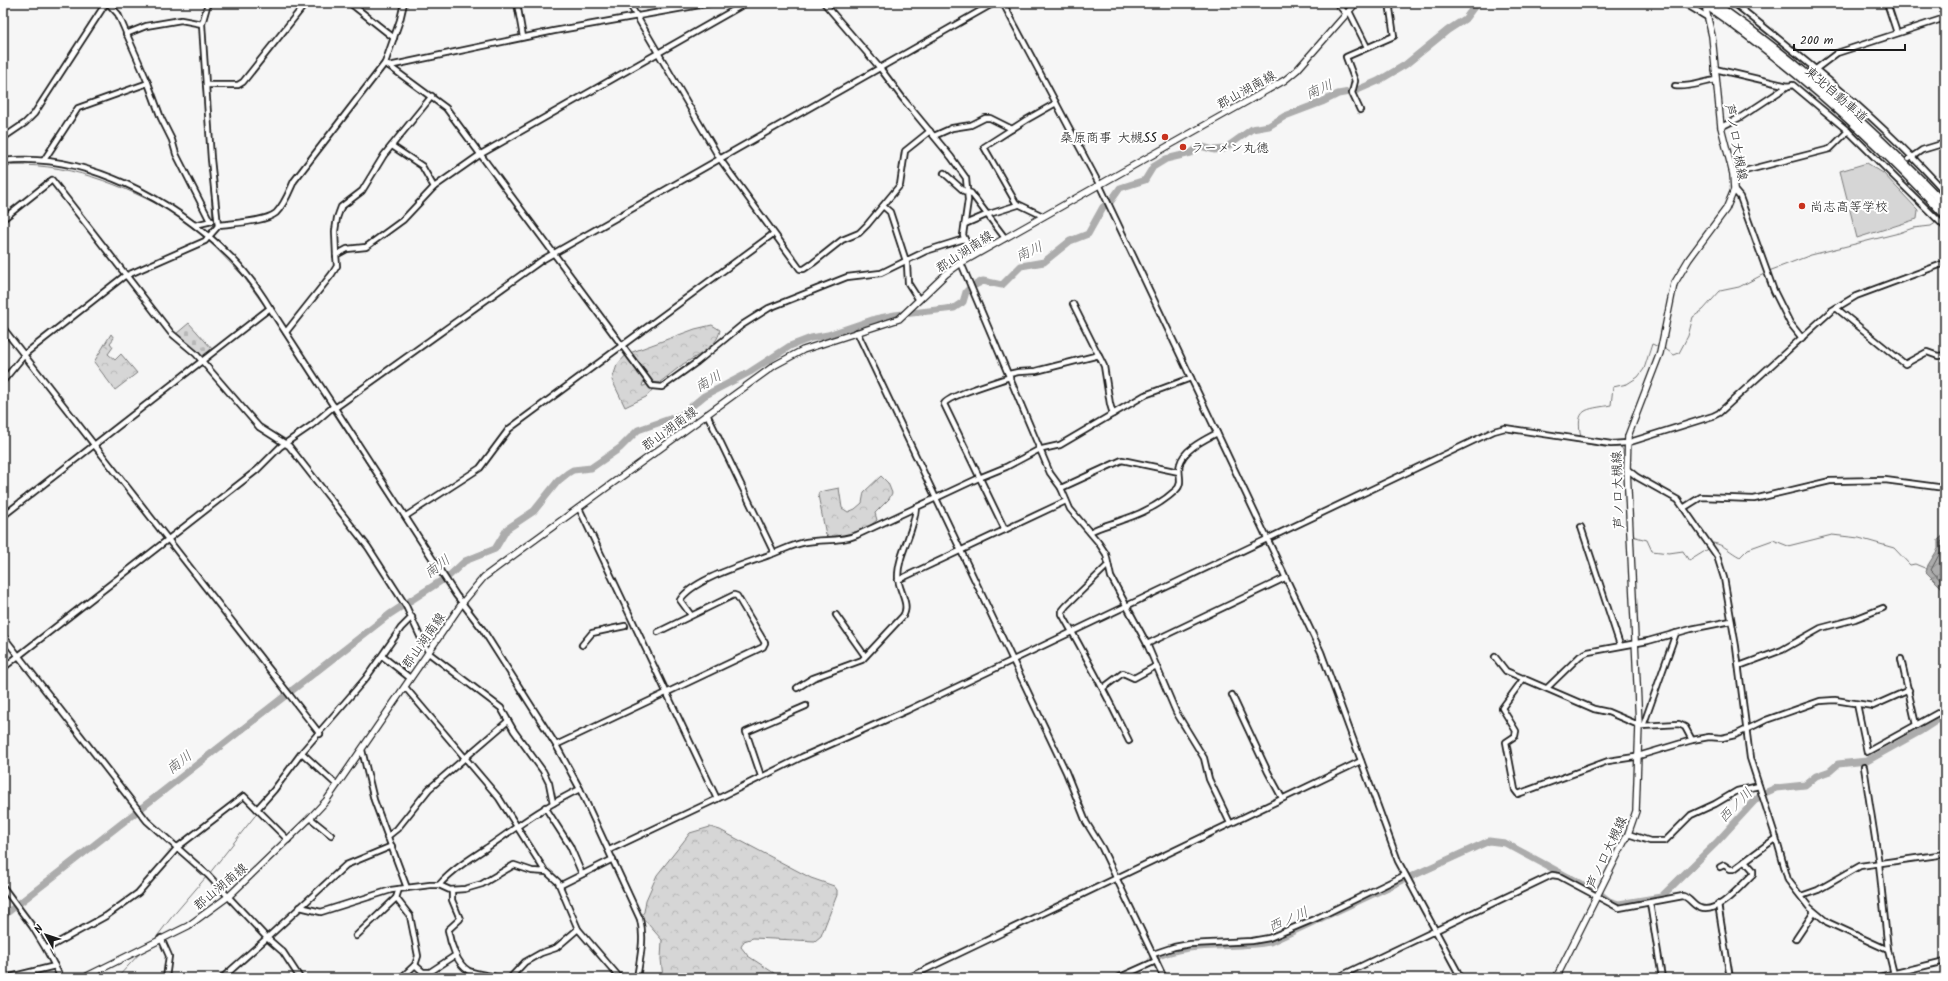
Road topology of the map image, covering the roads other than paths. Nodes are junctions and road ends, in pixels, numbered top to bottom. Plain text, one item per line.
1 (107, 3) edge
2 (208, 3) edge
3 (306, 3) edge
4 (350, 3) edge
5 (404, 3) edge
6 (517, 3) edge
7 (629, 3) edge
8 (711, 3) edge
9 (746, 3) edge
10 (824, 3) edge
11 (994, 3) edge
12 (1003, 3) edge
13 (1337, 3) edge
14 (1356, 3) edge
15 (1392, 3) edge
16 (1684, 3) edge
17 (1714, 3) edge
18 (1734, 3) edge
19 (1887, 3) edge
20 (1705, 7) edge
21 (1348, 12) junction
22 (636, 16) junction
23 (1708, 17) junction
24 (1945, 18) edge
25 (202, 24) junction
26 (1897, 33) junction
27 (126, 34) junction
28 (523, 37) junction
29 (394, 38) junction
30 (1367, 47) junction
31 (658, 53) junction
32 (387, 65) junction
33 (880, 68) junction
34 (1715, 69) junction
35 (1814, 70) junction
36 (1716, 80) junction
37 (1800, 82) dead end
38 (148, 83) junction
39 (206, 84) junction
40 (1675, 86) dead end
41 (1788, 86) junction
42 (1795, 86) junction
43 (432, 96) junction
44 (1056, 103) junction
45 (1360, 110) dead end
46 (1721, 127) junction
47 (1012, 129) junction
48 (930, 131) junction
49 (1848, 131) junction
50 (934, 136) junction
51 (3, 138) edge
52 (1945, 143) edge
53 (392, 146) junction
54 (480, 154) junction
55 (1911, 158) junction
56 (720, 159) junction
57 (44, 160) junction
58 (3, 162) edge
59 (1895, 170) dead end
60 (944, 173) dead end
61 (1733, 174) junction
62 (1890, 174) junction
63 (1099, 184) junction
64 (434, 187) junction
65 (1734, 190) junction
66 (968, 191) junction
67 (1945, 192) edge
68 (1018, 205) junction
69 (1945, 205) edge
70 (882, 206) junction
71 (988, 214) junction
72 (1945, 215) edge
73 (1042, 216) junction
74 (3, 218) edge
75 (216, 220) junction
76 (210, 221) junction
77 (965, 224) junction
78 (195, 225) junction
79 (218, 226) junction
80 (1945, 227) edge
81 (773, 234) junction
82 (1005, 238) junction
83 (208, 239) junction
84 (964, 239) junction
85 (553, 254) junction
86 (336, 255) junction
87 (973, 256) junction
88 (907, 262) junction
89 (961, 263) junction
90 (1945, 263) edge
91 (126, 275) junction
92 (919, 300) junction
93 (1073, 304) dead end
94 (1836, 308) junction
95 (268, 309) junction
96 (3, 328) edge
97 (286, 332) junction
98 (857, 332) junction
99 (1802, 338) junction
100 (622, 346) junction
101 (1945, 354) edge
102 (24, 355) junction
103 (1099, 355) junction
104 (202, 361) junction
105 (1009, 376) junction
106 (1190, 378) junction
107 (3, 381) edge
108 (334, 407) junction
109 (707, 414) junction
110 (1113, 414) junction
111 (1217, 433) junction
112 (286, 443) junction
113 (1627, 443) junction
114 (94, 445) junction
115 (1041, 450) junction
116 (1627, 469) junction
117 (1179, 472) junction
118 (979, 478) junction
119 (1061, 488) junction
120 (1945, 488) edge
121 (936, 497) junction
122 (1066, 501) junction
123 (916, 507) junction
124 (580, 508) junction
125 (1684, 508) junction
126 (3, 516) edge
127 (406, 516) junction
128 (1581, 527) dead end
129 (1005, 530) junction
130 (1090, 532) junction
131 (1267, 539) junction
132 (168, 540) junction
133 (961, 551) junction
134 (774, 553) junction
135 (1108, 565) junction
136 (1285, 578) junction
137 (898, 580) junction
138 (463, 602) junction
139 (1126, 606) junction
140 (1883, 608) dead end
141 (691, 615) junction
142 (836, 615) dead end
143 (412, 617) junction
144 (1731, 621) junction
145 (624, 626) dead end
146 (658, 632) dead end
147 (1072, 632) junction
148 (1676, 633) junction
149 (3, 636) edge
150 (1634, 643) junction
151 (1147, 644) junction
152 (582, 645) dead end
153 (1620, 646) junction
154 (428, 652) junction
155 (19, 656) junction
156 (382, 656) junction
157 (865, 656) junction
158 (1495, 657) dead end
159 (1901, 659) dead end
160 (1013, 660) junction
161 (1156, 666) junction
162 (1739, 666) junction
163 (3, 668) edge
164 (410, 678) junction
165 (1524, 678) junction
166 (405, 687) junction
167 (796, 688) dead end
168 (1103, 688) junction
169 (1547, 688) junction
170 (1909, 690) junction
171 (668, 693) junction
172 (1232, 695) dead end
173 (1857, 704) junction
174 (806, 706) dead end
175 (1945, 708) edge
176 (508, 721) junction
177 (1641, 725) junction
178 (1916, 725) junction
179 (1748, 728) junction
180 (320, 734) junction
181 (1692, 740) junction
182 (1129, 741) dead end
183 (556, 745) junction
184 (362, 750) junction
185 (302, 753) junction
186 (1639, 756) junction
187 (466, 758) junction
188 (1361, 761) junction
189 (1864, 767) dead end
190 (761, 776) junction
191 (338, 785) junction
192 (1759, 786) junction
193 (580, 789) junction
194 (1282, 798) junction
195 (718, 799) junction
196 (552, 803) junction
197 (545, 808) junction
198 (257, 809) junction
199 (310, 818) junction
200 (1230, 823) junction
201 (517, 826) junction
202 (1628, 834) junction
203 (331, 835) dead end
204 (387, 837) junction
205 (1776, 838) junction
206 (288, 840) junction
207 (392, 846) junction
208 (177, 848) junction
209 (609, 850) junction
210 (1945, 854) edge
211 (613, 859) junction
212 (1745, 860) junction
213 (1879, 864) junction
214 (1720, 867) dead end
215 (545, 871) junction
216 (582, 874) junction
217 (1405, 876) junction
218 (1116, 877) junction
219 (439, 885) junction
220 (561, 885) junction
221 (3, 887) edge
222 (407, 888) junction
223 (399, 889) junction
224 (452, 890) junction
225 (229, 896) junction
226 (1597, 896) junction
227 (1802, 896) junction
228 (396, 898) junction
229 (1650, 903) junction
230 (1718, 904) junction
231 (300, 907) junction
232 (1814, 912) junction
233 (578, 928) junction
234 (1436, 932) junction
235 (356, 936) dead end
236 (161, 938) junction
237 (267, 938) junction
238 (1796, 939) dead end
239 (46, 949) junction
240 (1888, 950) junction
241 (456, 954) junction
242 (1154, 958) junction
243 (1945, 961) edge
244 (415, 965) junction
245 (56, 966) junction
246 (1893, 972) junction
247 (910, 977) dead end
248 (6, 978) edge
249 (61, 978) edge
250 (83, 978) edge
251 (166, 978) edge
252 (222, 978) edge
253 (300, 978) edge
254 (401, 978) edge
255 (500, 978) edge
256 (510, 978) edge
257 (620, 978) edge
258 (637, 978) edge
259 (1118, 978) edge
260 (1164, 978) edge
261 (1336, 978) edge
262 (1461, 978) edge
263 (1556, 978) edge
264 (1662, 978) edge
265 (1730, 978) edge
266 (1875, 978) edge
267 (1895, 978) edge

1 - 27 street
1 - 51 street
2 - 25 street
3 - 39 street
4 - 29 street
5 - 29 street
6 - 28 street
7 - 22 street
8 - 22 street
9 - 31 street
10 - 33 street
11 - 33 street
12 - 44 street
13 - 21 street
14 - 21 main road, 郡山湖南線
15 - 30 street
16 - 23 street
17 - 69 highway, 東北自動車道
18 - 35 street
19 - 26 street
20 - 23 main road, 芦ノ口大槻線
20 - 72 highway, 東北自動車道
21 - 30 street
21 - 63 main road, 郡山湖南線
22 - 28 street
22 - 31 street
23 - 34 main road, 芦ノ口大槻線
24 - 26 street
25 - 27 street
25 - 39 street
26 - 35 street
27 - 38 street
28 - 32 street
29 - 32 street
30 - 45 street
31 - 54 street
31 - 56 street
32 - 43 street
32 - 79 street
33 - 48 street
33 - 56 street
34 - 36 main road, 芦ノ口大槻線
34 - 41 street
35 - 55 street
36 - 40 street
36 - 46 main road, 芦ノ口大槻線
37 - 42 street
38 - 57 street
38 - 76 street
39 - 75 street
41 - 42 street
41 - 46 street
42 - 49 street
43 - 53 street
43 - 54 street
44 - 47 street
44 - 63 street
46 - 61 main road, 芦ノ口大槻線
47 - 50 street
47 - 68 street
48 - 50 street
48 - 70 street
49 - 61 street
49 - 62 street
50 - 66 street
52 - 55 street
53 - 64 street
53 - 86 street
54 - 64 street
54 - 85 street
55 - 67 street
56 - 81 street
56 - 85 street
57 - 58 street
57 - 78 street
59 - 62 street
60 - 66 street
61 - 65 main road, 芦ノ口大槻線
62 - 80 street
63 - 73 main road, 郡山湖南線
63 - 106 street
64 - 86 street
65 - 99 street
65 - 113 main road, 芦ノ口大槻線
66 - 71 street
66 - 77 street
68 - 71 street
68 - 73 street
70 - 81 street
70 - 88 street
71 - 77 street
71 - 82 street
73 - 82 main road, 郡山湖南線
74 - 91 street
75 - 76 street
75 - 79 street
76 - 78 street
77 - 84 street
78 - 83 street
79 - 83 street
81 - 100 street
82 - 87 main road, 郡山湖南線
83 - 91 street
83 - 95 street
84 - 87 street
84 - 88 street
85 - 100 street
85 - 108 street
86 - 97 street
87 - 89 main road, 郡山湖南線
88 - 92 street
88 - 100 street
89 - 92 main road, 郡山湖南線
89 - 105 street
90 - 94 street
91 - 102 street
91 - 104 street
92 - 98 main road, 郡山湖南線
93 - 103 street
94 - 99 street
94 - 101 street
95 - 97 street
95 - 104 street
96 - 102 street
97 - 108 street
98 - 109 main road, 郡山湖南線
98 - 121 street
99 - 113 street
100 - 127 street
102 - 107 street
102 - 114 street
103 - 105 street
103 - 110 street
104 - 112 street
104 - 114 street
105 - 115 street
105 - 118 street
106 - 110 street
106 - 111 street
108 - 112 street
108 - 127 street
109 - 124 main road, 郡山湖南線
109 - 134 street
110 - 115 street
111 - 117 street
111 - 131 street
112 - 132 street
112 - 143 street
113 - 116 main road, 芦ノ口大槻線
113 - 131 street
114 - 126 street
114 - 132 street
115 - 118 street
115 - 119 street
116 - 125 street
116 - 150 main road, 芦ノ口大槻線
117 - 119 street
117 - 130 street
118 - 121 street
118 - 129 street
119 - 122 street
120 - 125 street
121 - 123 street
121 - 133 street
122 - 129 street
122 - 130 street
123 - 134 street
123 - 137 street
124 - 138 main road, 郡山湖南線
124 - 171 street
125 - 144 street
127 - 138 street
128 - 153 street
129 - 133 street
130 - 135 street
131 - 136 street
131 - 139 street
132 - 155 street
132 - 180 street
133 - 137 street
133 - 160 street
134 - 141 street
135 - 139 street
135 - 147 street
136 - 151 street
136 - 188 street
137 - 157 street
138 - 154 main road, 郡山湖南線
138 - 183 street
139 - 147 street
139 - 151 street
140 - 162 street
141 - 146 street
141 - 171 street
142 - 157 street
143 - 154 street
143 - 156 street
144 - 148 street
144 - 162 street
145 - 152 street
147 - 160 street
147 - 168 street
148 - 150 street
148 - 177 street
149 - 155 street
150 - 153 street
150 - 177 main road, 芦ノ口大槻線
151 - 161 street
153 - 169 street
154 - 164 main road, 郡山湖南線
154 - 176 street
155 - 163 street
155 - 208 street
156 - 164 street
156 - 180 street
157 - 167 street
158 - 165 street
159 - 170 street
160 - 190 street
160 - 218 street
161 - 168 street
161 - 200 street
162 - 179 street
164 - 166 main road, 郡山湖南線
165 - 169 street
165 - 186 street
166 - 184 main road, 郡山湖南線
166 - 187 street
168 - 182 street
169 - 177 street
170 - 173 street
170 - 178 street
171 - 183 street
171 - 195 street
172 - 194 street
173 - 178 street
173 - 179 street
174 - 190 street
175 - 178 street
176 - 187 street
176 - 196 street
177 - 181 street
177 - 186 main road, 芦ノ口大槻線
179 - 181 street
179 - 192 street
180 - 185 street
181 - 186 street
183 - 193 street
184 - 191 main road, 郡山湖南線
184 - 204 street
185 - 191 street
185 - 198 street
186 - 202 main road, 芦ノ口大槻線
187 - 201 street
187 - 204 street
188 - 194 street
188 - 217 street
189 - 213 street
190 - 195 street
191 - 199 main road, 郡山湖南線
192 - 202 street
192 - 205 street
193 - 196 street
193 - 209 street
194 - 200 street
195 - 209 street
196 - 197 street
197 - 201 street
197 - 216 street
198 - 206 street
198 - 208 street
199 - 203 street
199 - 206 main road, 郡山湖南線
200 - 218 street
201 - 215 street
201 - 219 street
202 - 226 main road, 芦ノ口大槻線
204 - 207 street
205 - 212 street
205 - 227 street
206 - 225 main road, 郡山湖南線
207 - 222 street
207 - 231 street
208 - 225 street
208 - 239 street
209 - 211 street
210 - 213 street
211 - 216 street
211 - 258 street
212 - 214 street
212 - 230 street
213 - 227 street
213 - 240 street
215 - 220 street
215 - 224 street
216 - 220 street
217 - 234 street
217 - 242 street
218 - 242 street
218 - 247 street
219 - 222 street
219 - 224 street
220 - 233 street
221 - 239 street
222 - 223 street
223 - 228 street
223 - 231 street
224 - 241 street
225 - 236 main road, 郡山湖南線
225 - 237 street
226 - 229 street
226 - 234 street
226 - 263 main road, 芦ノ口大槻線
227 - 232 street
228 - 235 street
228 - 244 street
229 - 230 street
229 - 264 street
230 - 265 street
231 - 237 street
232 - 238 street
232 - 240 street
233 - 256 street
233 - 257 street
234 - 261 street
234 - 262 street
236 - 250 main road, 郡山湖南線
236 - 251 street
237 - 252 street
237 - 253 street
239 - 245 street
240 - 246 street
241 - 244 street
241 - 255 street
242 - 259 street
242 - 260 street
243 - 246 street
244 - 254 street
245 - 248 street
245 - 249 street
246 - 266 street
246 - 267 street

